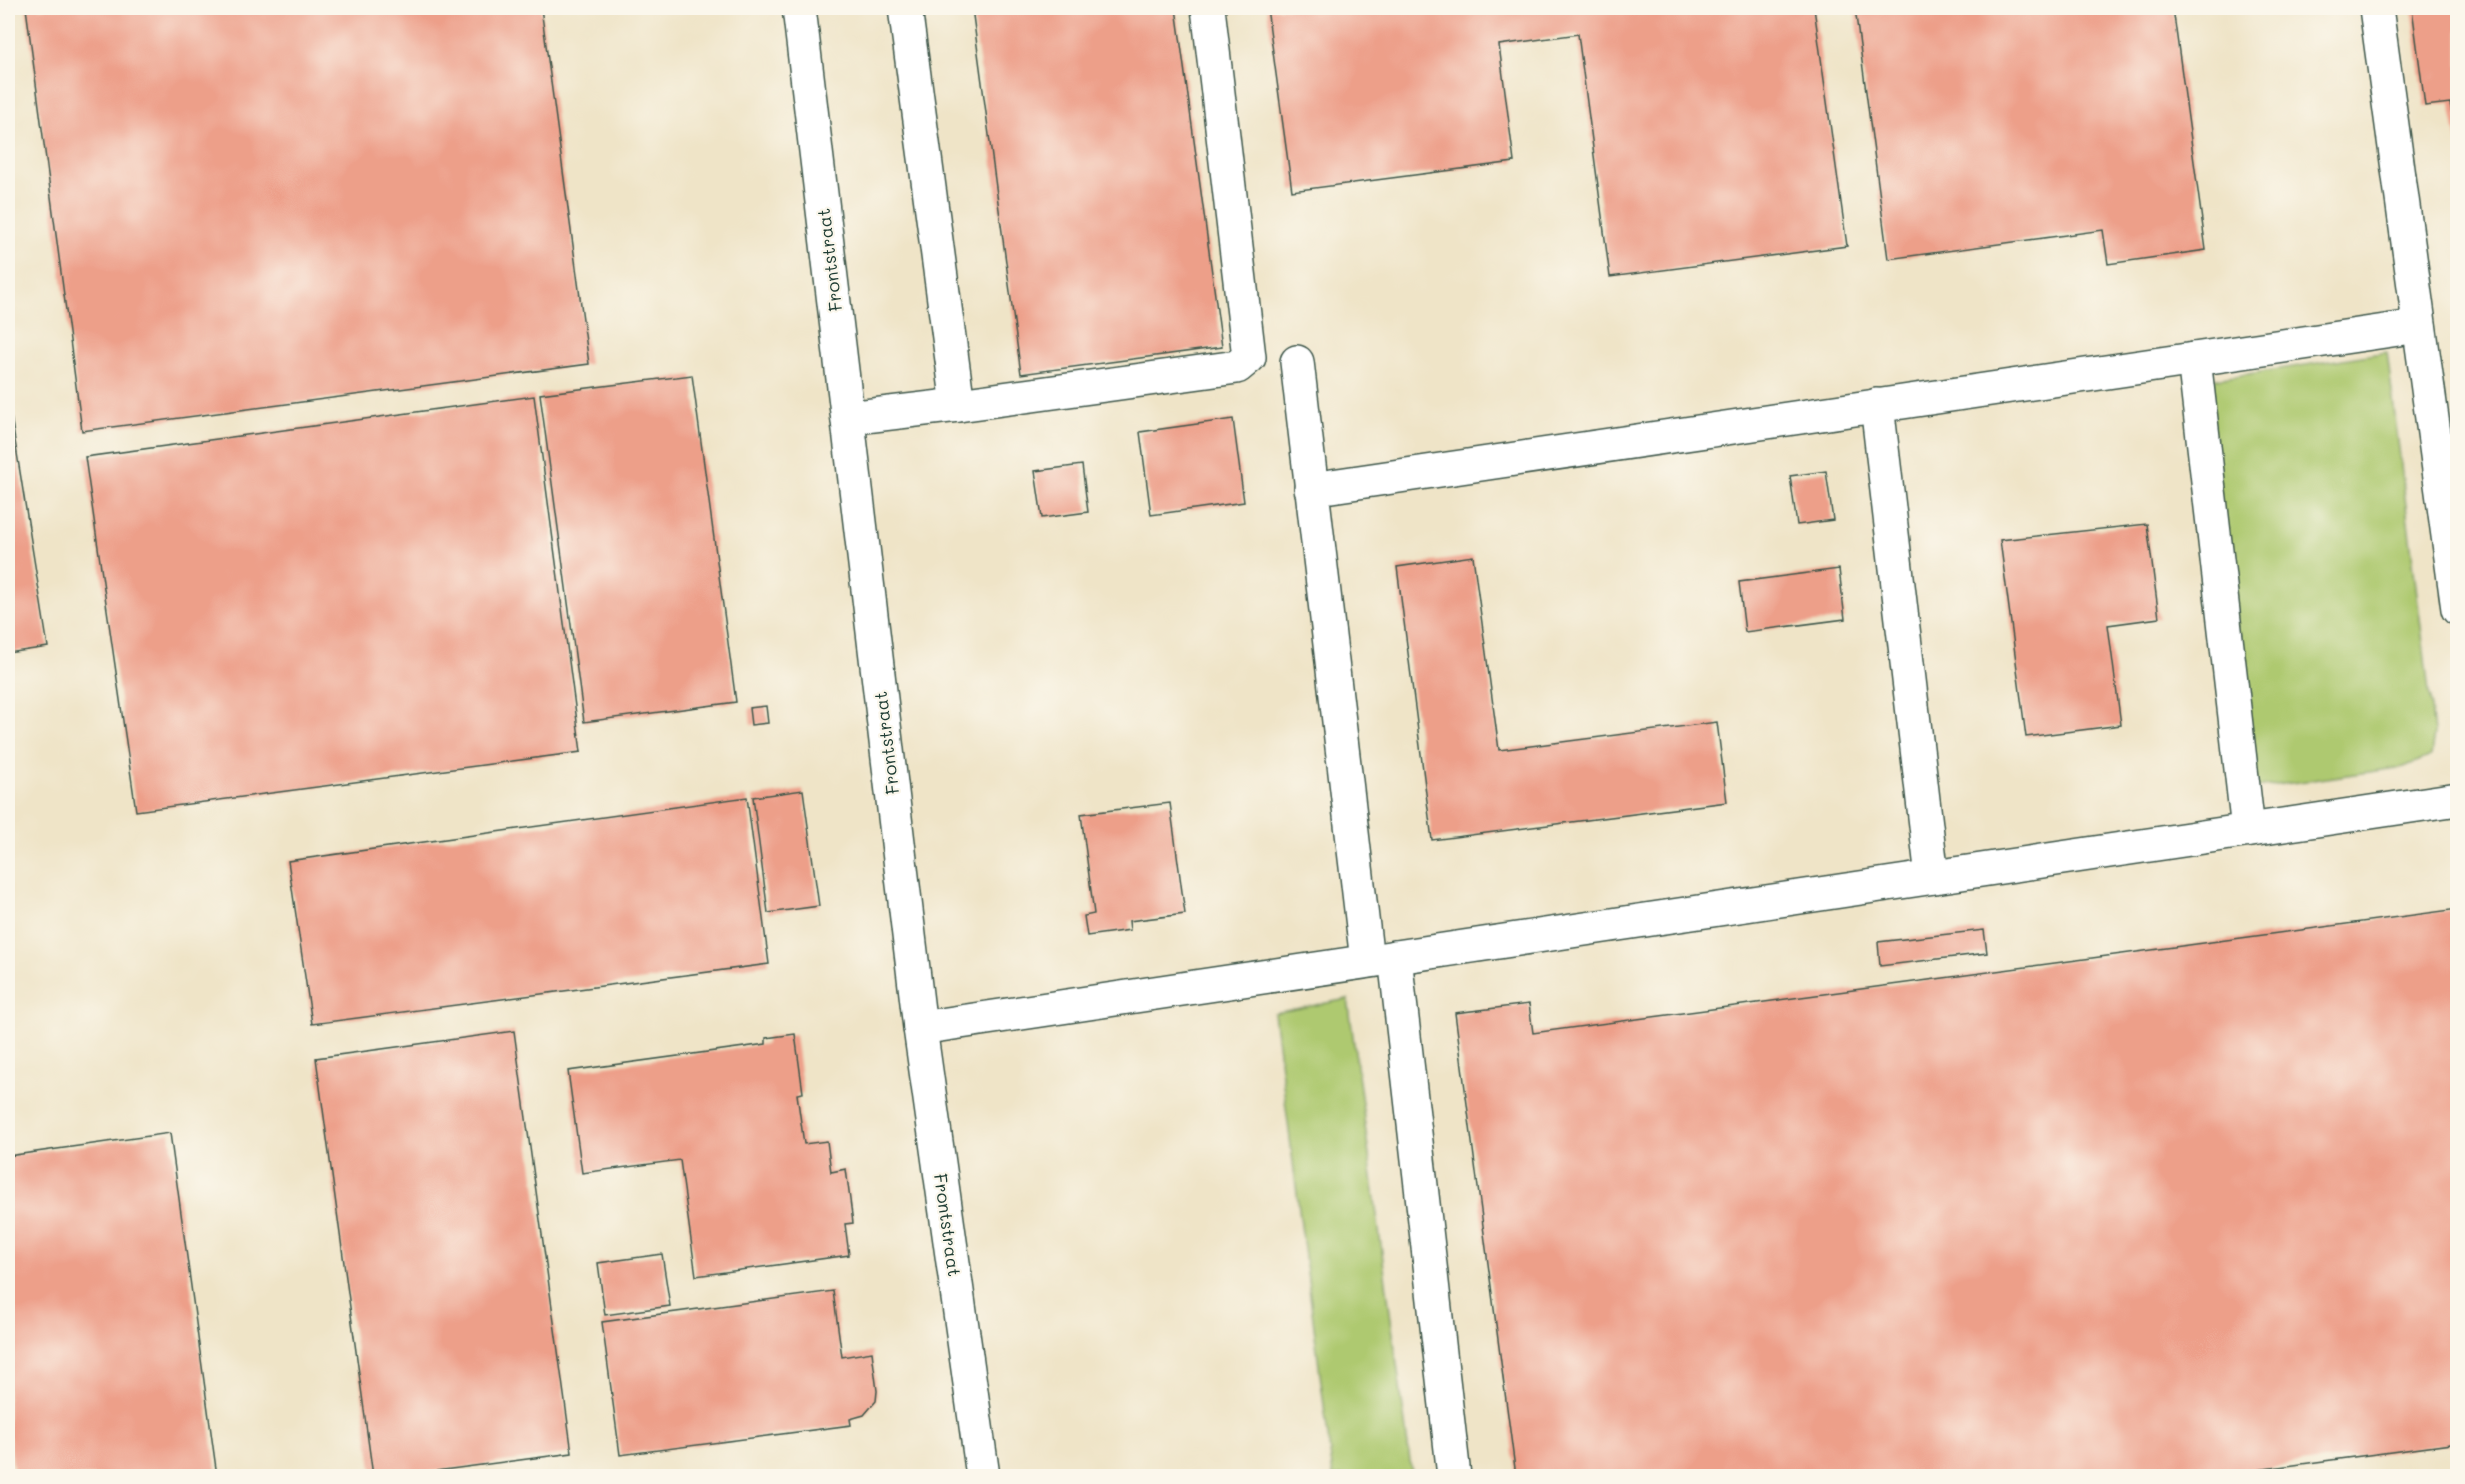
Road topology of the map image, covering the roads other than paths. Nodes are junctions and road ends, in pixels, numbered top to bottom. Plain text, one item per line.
1 (799, 8) edge
2 (905, 8) edge
3 (1208, 8) edge
4 (2376, 8) edge
5 (2419, 326) junction
6 (2194, 359) junction
7 (1297, 362) dead end
8 (958, 405) junction
9 (1877, 405) junction
10 (848, 418) junction
11 (1311, 489) junction
12 (2457, 609) edge
13 (2457, 799) edge
14 (2248, 830) junction
15 (1932, 877) junction
16 (1381, 959) junction
17 (920, 1028) junction
18 (982, 1476) edge
19 (1454, 1476) edge

1 - 10 street, Frontstraat
2 - 8 street
3 - 8 street
4 - 5 street
5 - 6 street
5 - 12 street
6 - 9 street
6 - 14 street
7 - 11 street
8 - 10 street
9 - 11 street
9 - 15 street
10 - 17 street, Frontstraat
11 - 16 street
13 - 14 street
14 - 15 street
15 - 16 street
16 - 17 street
16 - 19 street
17 - 18 street, Frontstraat

